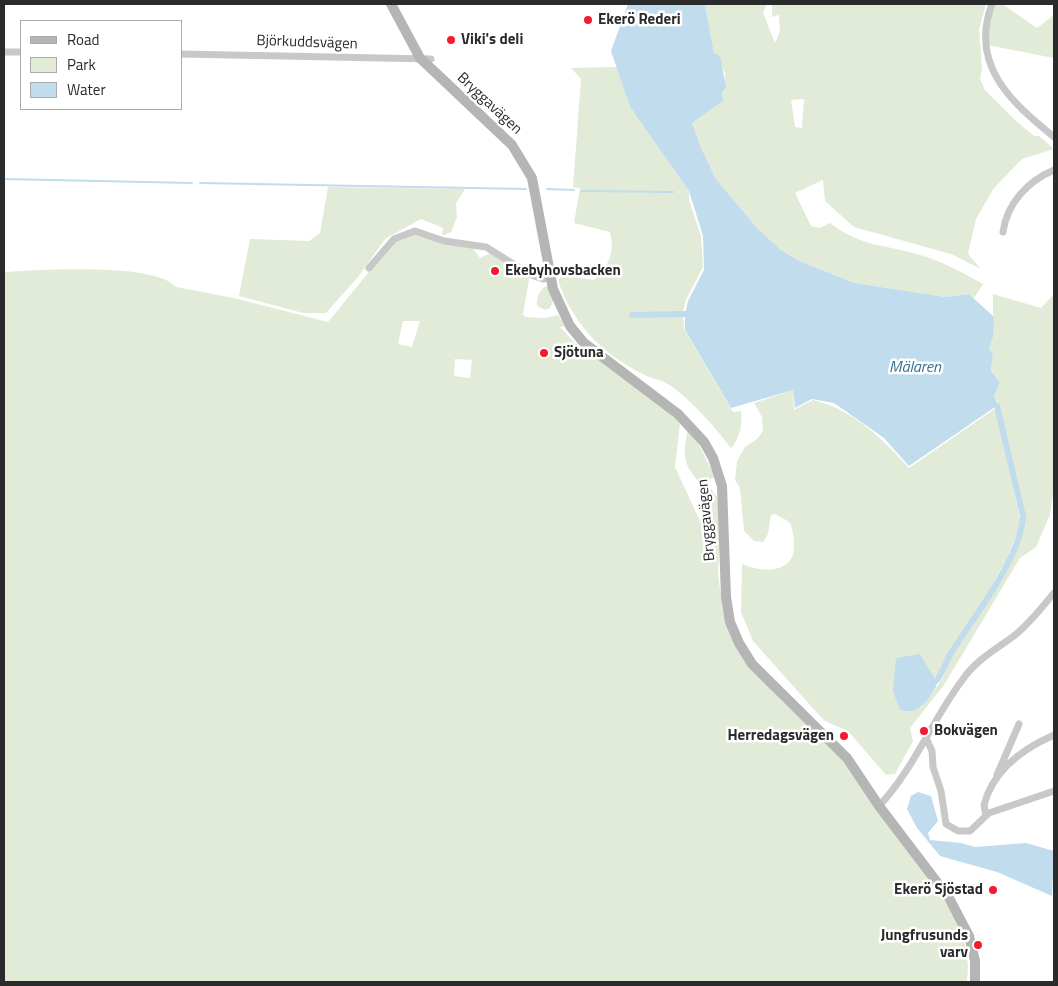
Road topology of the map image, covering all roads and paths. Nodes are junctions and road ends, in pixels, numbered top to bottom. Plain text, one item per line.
1 (391, 4) edge
2 (992, 4) edge
3 (4, 52) edge
4 (20, 52) edge
5 (182, 54) edge
6 (426, 59) junction
7 (1054, 137) edge
8 (1054, 170) edge
9 (1003, 232) dead end
10 (369, 268) dead end
11 (551, 277) junction
12 (1054, 593) edge
13 (1019, 724) dead end
14 (1054, 735) edge
15 (926, 738) junction
16 (997, 775) junction
17 (1054, 791) edge
18 (879, 806) junction
19 (986, 815) junction
20 (976, 982) edge

1 - 6 main road, Bryggavägen
2 - 7 street
3 - 4 street
5 - 6 street, Björkuddsvägen
6 - 11 main road, Bryggavägen
8 - 9 street
10 - 11 street
11 - 18 main road, Bryggavägen
12 - 15 street
13 - 16 street
14 - 16 street
15 - 18 street
15 - 19 street
16 - 19 street
17 - 19 street
18 - 20 main road, Bryggavägen

